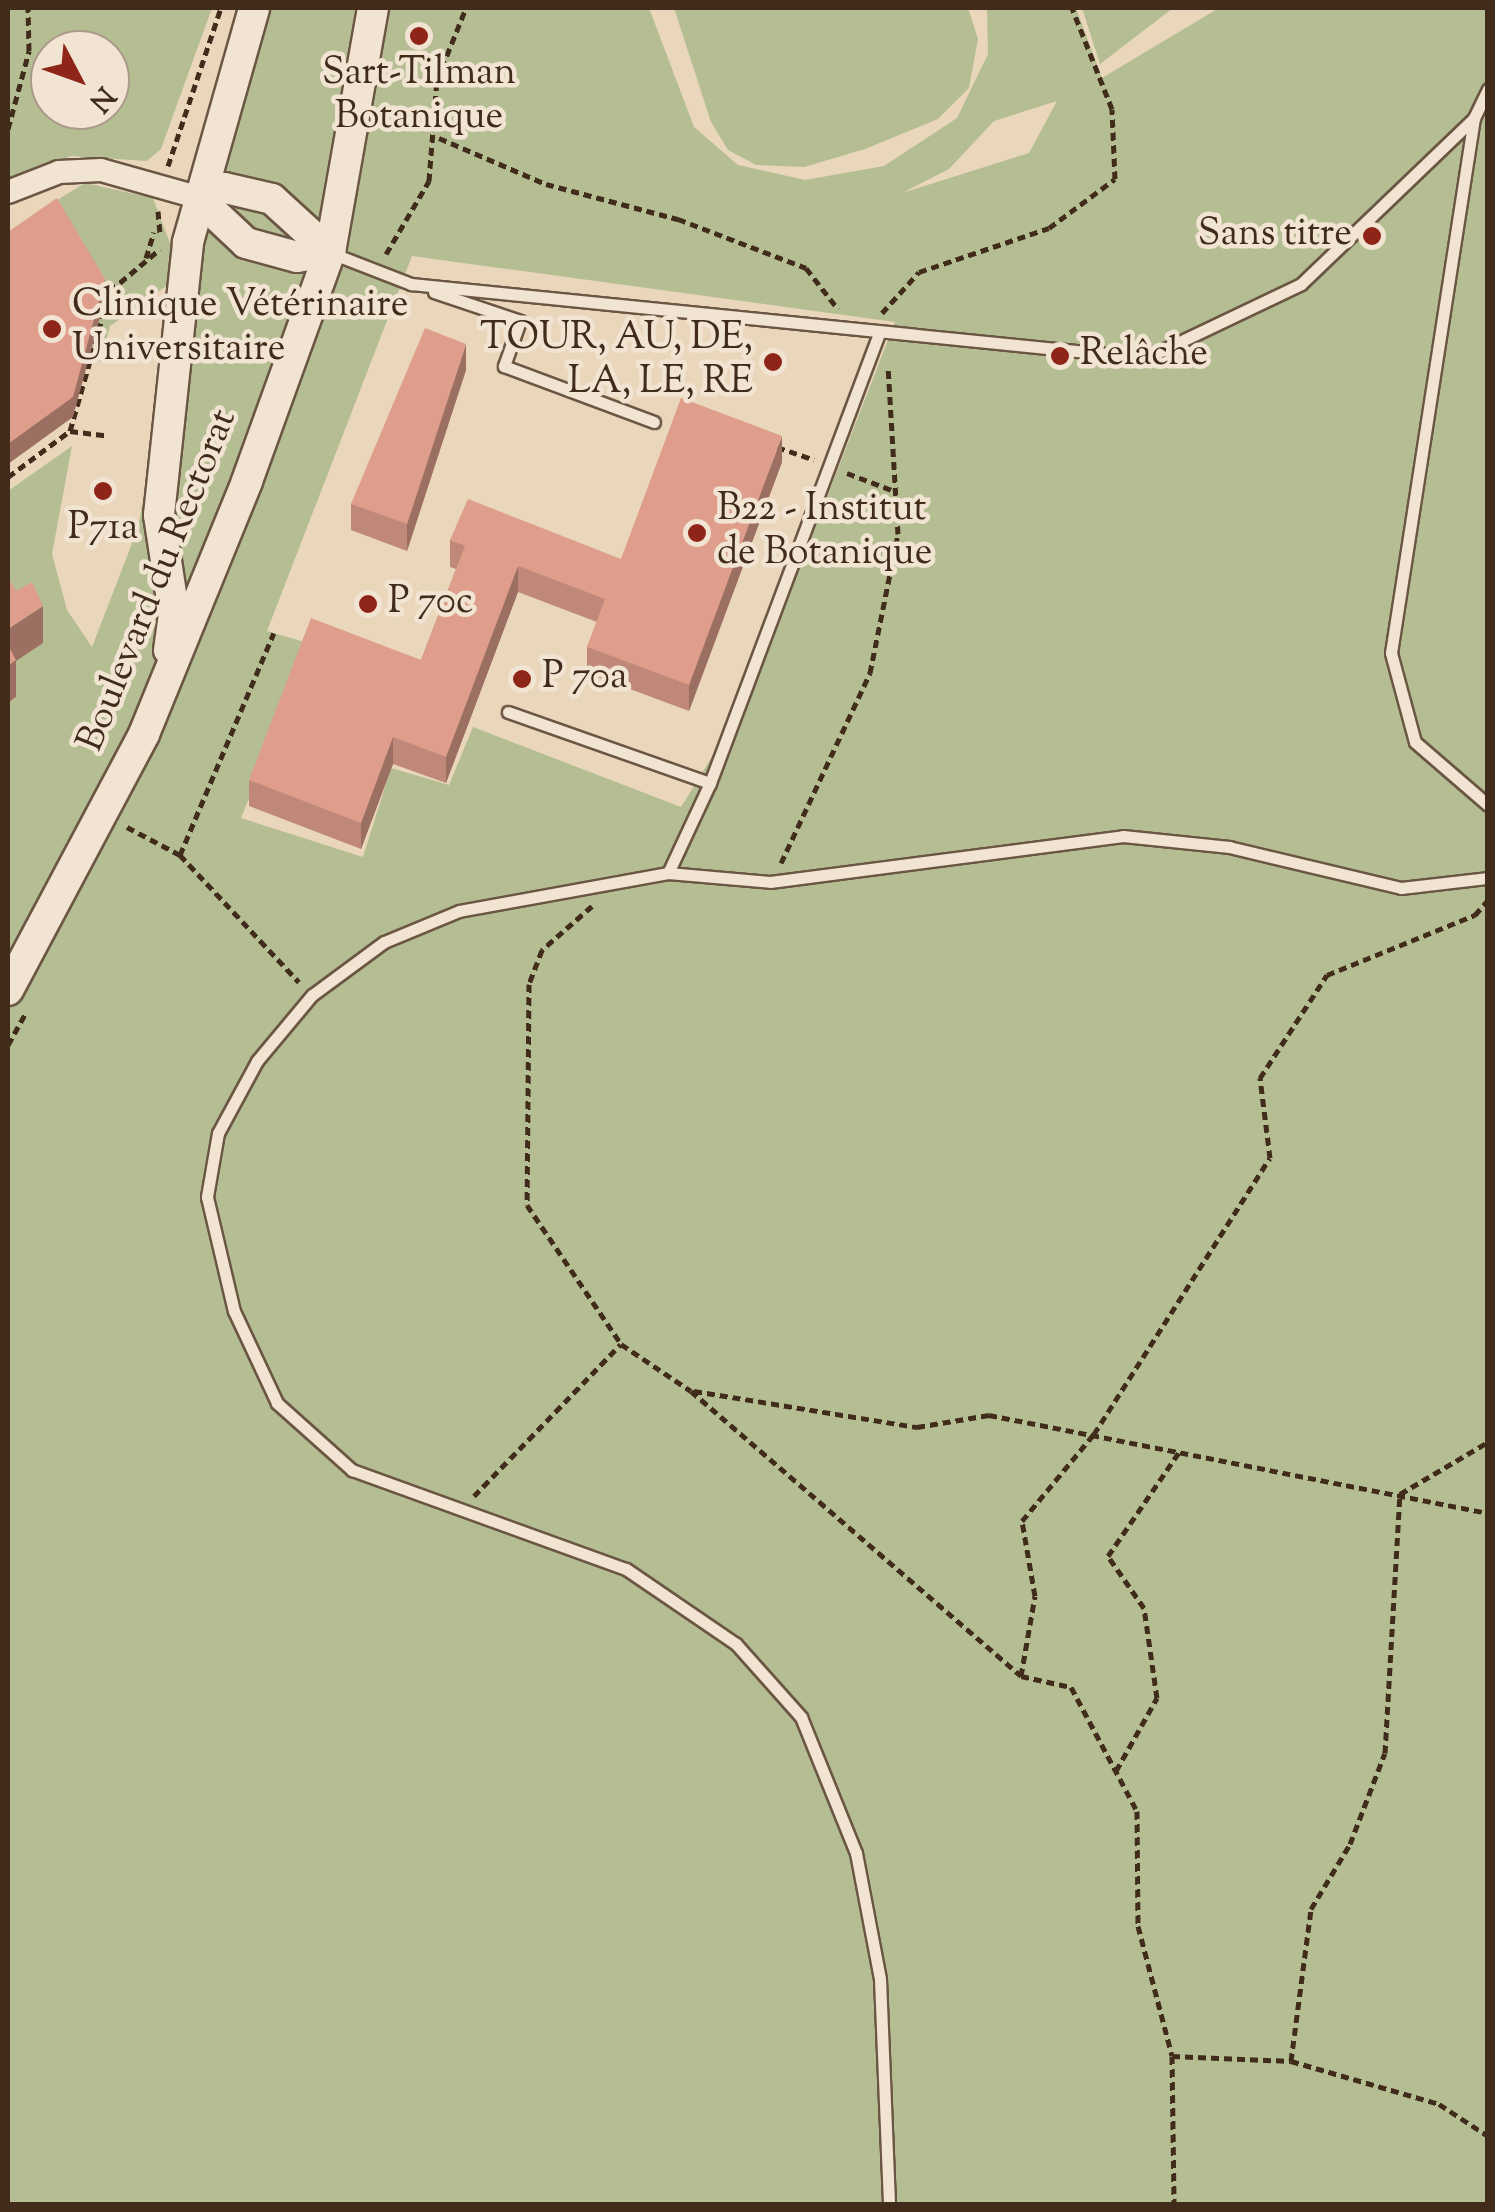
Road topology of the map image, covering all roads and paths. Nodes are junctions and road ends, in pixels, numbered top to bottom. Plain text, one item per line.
1 (28, 8) edge
2 (220, 8) edge
3 (254, 8) edge
4 (373, 8) edge
5 (466, 8) edge
6 (1072, 8) edge
7 (1488, 89) edge
8 (1474, 118) junction
9 (8, 128) edge
10 (438, 138) junction
11 (162, 184) junction
12 (8, 192) edge
13 (197, 196) junction
14 (154, 232) junction
15 (330, 252) junction
16 (144, 262) junction
17 (376, 274) junction
18 (411, 284) junction
19 (852, 326) junction
20 (879, 332) junction
21 (654, 422) dead end
22 (70, 431) junction
23 (106, 434) dead end
24 (765, 442) edge
25 (834, 468) junction
26 (8, 476) edge
27 (897, 492) junction
28 (274, 633) dead end
29 (508, 712) dead end
30 (144, 734) junction
31 (710, 783) junction
32 (1488, 804) edge
33 (127, 826) dead end
34 (180, 856) junction
35 (668, 873) junction
36 (625, 878) junction
37 (1488, 878) edge
38 (770, 882) junction
39 (1488, 900) edge
40 (8, 990) edge
41 (312, 995) junction
42 (622, 1344) junction
43 (691, 1391) junction
44 (1094, 1434) junction
45 (1488, 1442) edge
46 (1180, 1451) junction
47 (1400, 1494) junction
48 (459, 1512) junction
49 (1488, 1513) edge
50 (1022, 1676) junction
51 (1116, 1771) junction
52 (1172, 2056) junction
53 (1292, 2061) junction
54 (1488, 2136) edge
55 (889, 2204) edge
56 (1174, 2204) edge

1 - 9 path
2 - 11 path
3 - 13 main road
4 - 15 main road, Boulevard du Rectorat
5 - 10 path
6 - 20 path
7 - 8 lane
8 - 20 lane
8 - 32 lane
10 - 17 path
10 - 19 path
11 - 12 street
11 - 13 street
11 - 14 path
13 - 15 main road
13 - 15 main road
13 - 30 main road
14 - 16 path
14 - 16 path
15 - 17 lane
15 - 30 main road, Boulevard du Rectorat
16 - 22 path
17 - 18 lane
18 - 19 lane
18 - 21 lane
19 - 20 lane
20 - 25 lane
20 - 27 path
22 - 23 path
22 - 26 path
24 - 25 path
25 - 27 path
25 - 31 lane
27 - 38 path
28 - 34 path
29 - 31 lane
30 - 40 main road, Boulevard du Rectorat
31 - 35 lane
33 - 34 path
34 - 41 path
35 - 36 lane
35 - 38 lane
36 - 41 lane
36 - 42 path
37 - 38 lane
39 - 44 path
41 - 48 lane
42 - 43 path
42 - 48 path
43 - 44 path
43 - 50 path
44 - 46 path
44 - 50 path
45 - 47 path
46 - 47 path
46 - 51 path
47 - 49 path
47 - 53 path
48 - 55 lane
50 - 51 path
51 - 52 path
52 - 53 path
52 - 56 path
53 - 54 path

